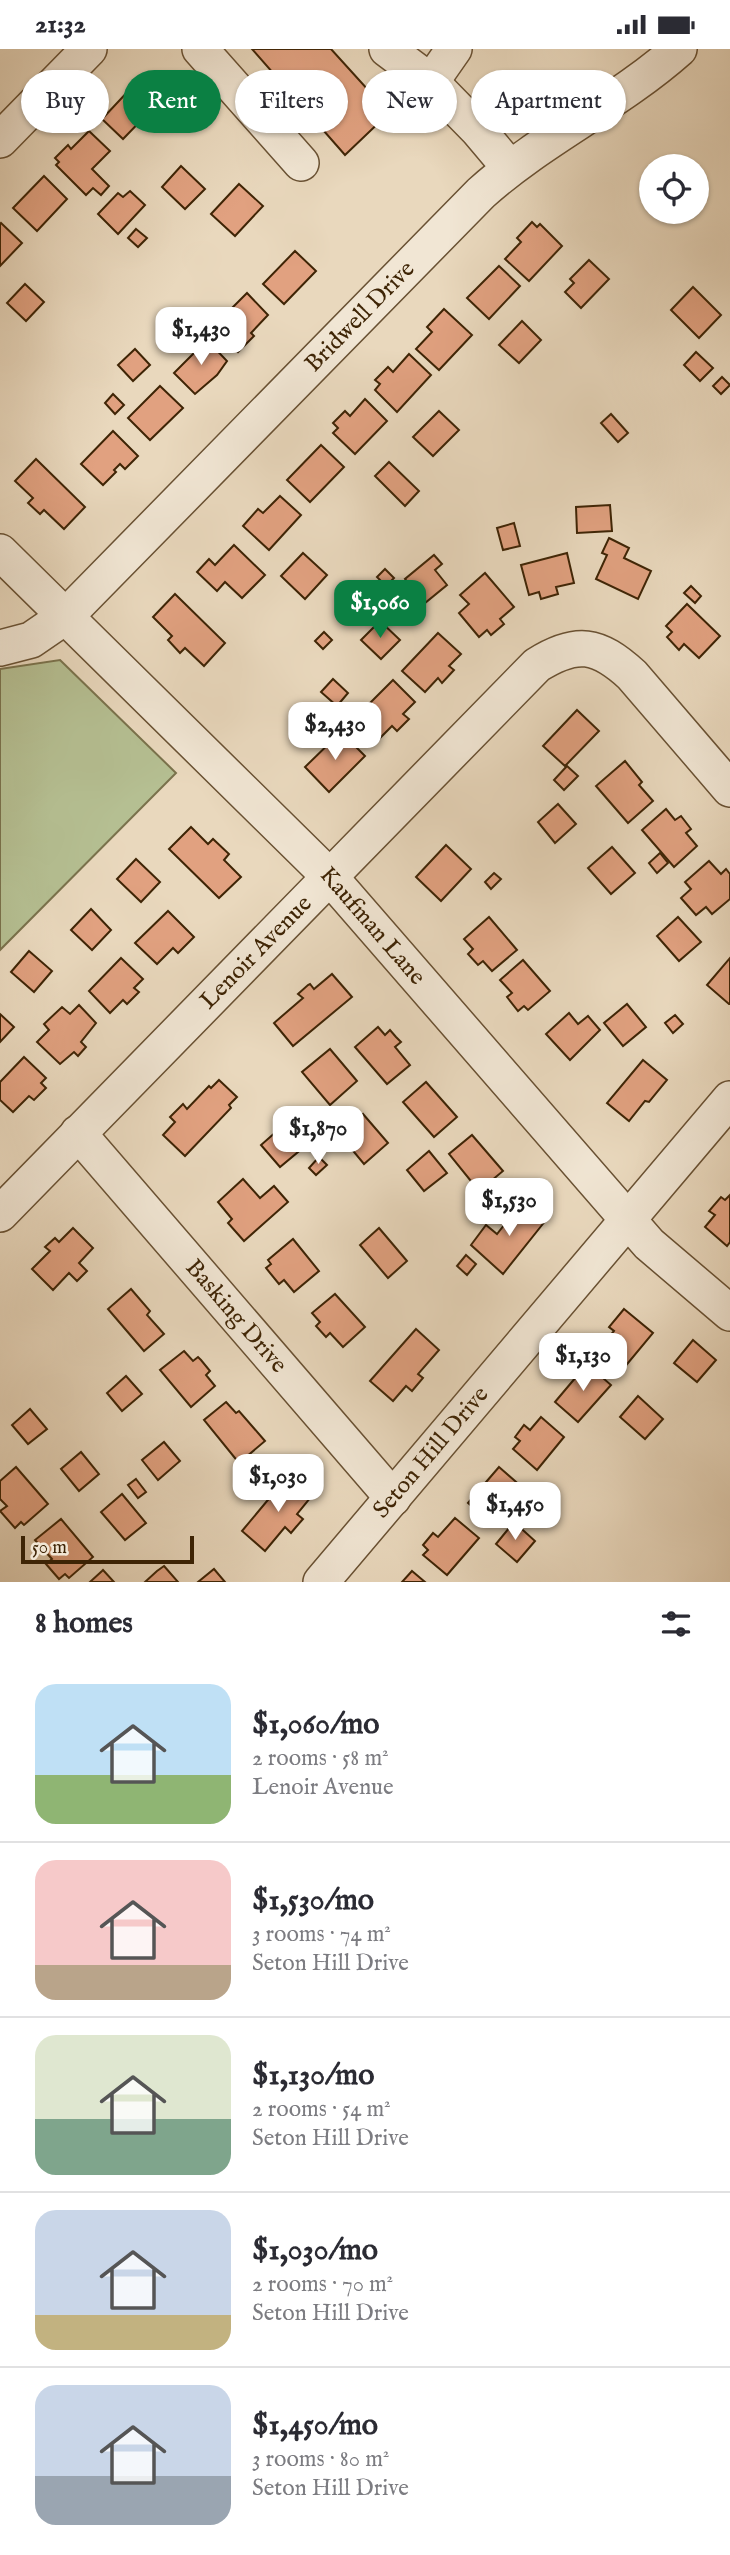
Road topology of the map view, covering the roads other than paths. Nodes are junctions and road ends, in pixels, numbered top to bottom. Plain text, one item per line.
1 (89, 49) edge
2 (200, 49) edge
3 (454, 49) edge
4 (679, 49) edge
5 (399, 53) edge
6 (418, 70) edge
7 (439, 70) edge
8 (457, 109) edge
9 (0, 140) edge
10 (301, 163) dead end
11 (510, 168) junction
12 (0, 552) edge
13 (66, 616) junction
14 (0, 648) edge
15 (730, 789) edge
16 (329, 876) junction
17 (730, 1099) edge
18 (78, 1133) junction
19 (0, 1214) edge
20 (629, 1221) junction
21 (730, 1313) edge
22 (393, 1498) junction
23 (321, 1582) edge

1 - 9 street
2 - 10 street
3 - 7 street
4 - 11 street, Bridwell Drive
5 - 6 street
8 - 11 street
11 - 13 street, Bridwell Drive
12 - 13 street, Kaufman Lane
13 - 14 street, Bridwell Drive
13 - 16 street, Kaufman Lane
15 - 16 street, Lenoir Avenue
16 - 18 street, Lenoir Avenue
16 - 20 street, Kaufman Lane
17 - 20 street, Seton Hill Drive
18 - 19 street, Lenoir Avenue
18 - 22 street, Basking Drive
20 - 21 street, Kaufman Lane
20 - 22 street, Seton Hill Drive
22 - 23 street, Seton Hill Drive

